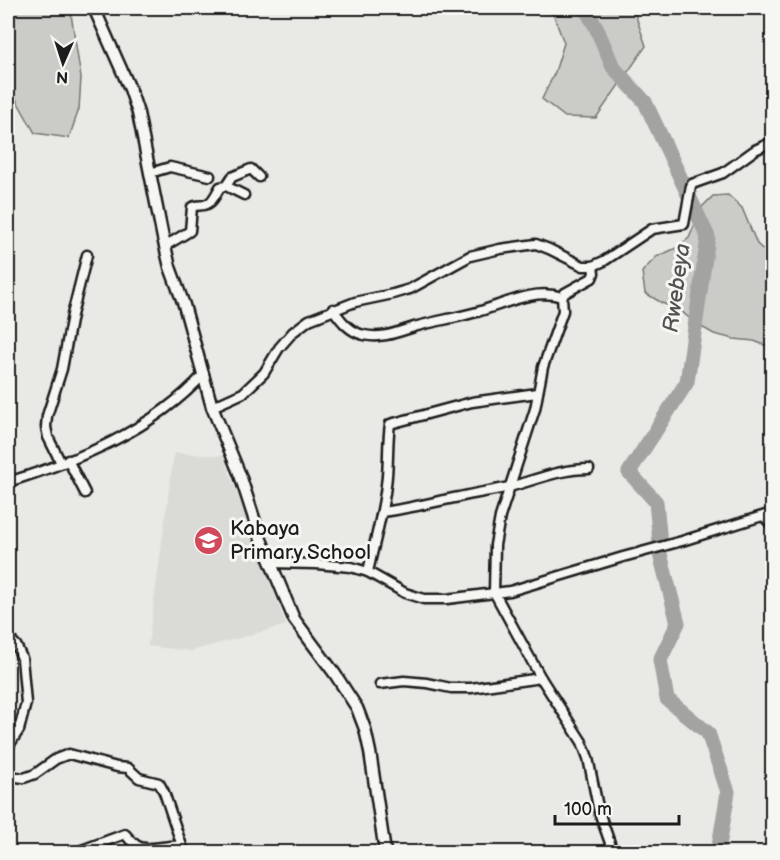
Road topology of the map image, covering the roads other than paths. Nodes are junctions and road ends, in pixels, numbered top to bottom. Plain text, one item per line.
1 (94, 8) edge
2 (772, 142) edge
3 (150, 173) junction
4 (210, 176) dead end
5 (259, 177) dead end
6 (226, 186) junction
7 (244, 195) dead end
8 (165, 246) junction
9 (87, 255) dead end
10 (592, 266) junction
11 (562, 297) junction
12 (333, 309) junction
13 (204, 374) junction
14 (537, 393) junction
15 (212, 407) junction
16 (64, 462) junction
17 (589, 469) dead end
18 (8, 482) edge
19 (510, 487) junction
20 (85, 493) dead end
21 (382, 512) junction
22 (772, 513) edge
23 (764, 517) junction
24 (772, 525) edge
25 (271, 563) junction
26 (368, 572) junction
27 (494, 592) junction
28 (8, 637) edge
29 (541, 678) junction
30 (380, 684) dead end
31 (8, 723) edge
32 (19, 730) junction
33 (8, 747) edge
34 (8, 776) edge
35 (182, 849) edge
36 (76, 852) edge
37 (385, 852) edge
38 (612, 852) edge

1 - 3 main road
2 - 10 street
3 - 4 street
3 - 8 main road
5 - 6 street
6 - 7 street
6 - 8 street
8 - 13 main road
9 - 16 street
10 - 11 street
10 - 12 street
11 - 12 street
11 - 14 street
12 - 15 street
13 - 15 main road
13 - 16 street
14 - 19 street
14 - 21 street
15 - 25 main road
16 - 18 street
16 - 20 street
17 - 19 street
19 - 21 street
19 - 27 street
21 - 26 street
22 - 23 street
23 - 24 street
23 - 27 street
25 - 26 street
25 - 37 main road
26 - 27 street
27 - 29 street
28 - 32 street
29 - 30 street
29 - 38 street
31 - 32 street
32 - 33 street
34 - 35 street
35 - 36 street

